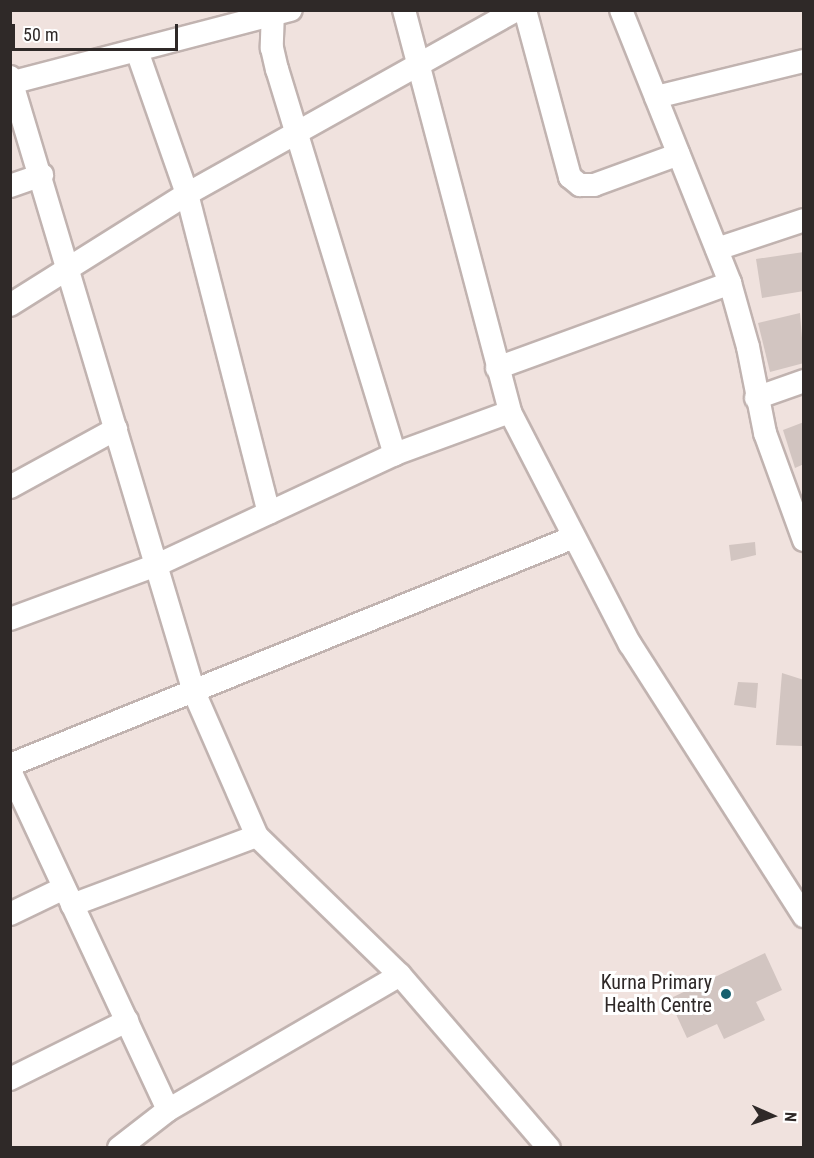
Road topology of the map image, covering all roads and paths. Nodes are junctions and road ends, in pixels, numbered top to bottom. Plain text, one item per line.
1 (404, 10) edge
2 (516, 10) edge
3 (525, 10) edge
4 (621, 10) edge
5 (280, 12) edge
6 (137, 51) junction
7 (804, 61) edge
8 (417, 68) junction
9 (11, 80) edge
10 (656, 97) junction
11 (297, 136) junction
12 (679, 154) junction
13 (42, 175) junction
14 (10, 186) edge
15 (187, 194) junction
16 (804, 220) edge
17 (717, 249) junction
18 (69, 267) junction
19 (730, 283) junction
20 (10, 305) edge
21 (497, 368) junction
22 (804, 381) edge
23 (756, 399) junction
24 (510, 412) junction
25 (116, 429) junction
26 (395, 454) junction
27 (10, 487) edge
28 (269, 513) junction
29 (574, 537) junction
30 (804, 540) edge
31 (157, 565) junction
32 (10, 619) edge
33 (194, 692) junction
34 (10, 765) edge
35 (10, 771) edge
36 (257, 836) junction
37 (68, 896) junction
38 (10, 914) edge
39 (804, 916) edge
40 (400, 975) junction
41 (127, 1021) junction
42 (10, 1079) edge
43 (168, 1110) junction
44 (119, 1148) edge
45 (549, 1148) edge

1 - 8 street
2 - 8 street
3 - 12 street
4 - 10 street
5 - 6 street
5 - 11 street
6 - 9 street
6 - 15 street
7 - 10 street
8 - 11 street
8 - 21 street
9 - 13 street
10 - 12 street
11 - 15 street
11 - 26 street
12 - 17 street
13 - 14 street
13 - 18 street
15 - 18 street
15 - 28 street
16 - 17 street
17 - 19 street
18 - 20 street
18 - 25 street
19 - 21 street
19 - 23 street
21 - 24 street
22 - 23 street
23 - 30 street
24 - 26 street
24 - 29 street
25 - 27 street
25 - 31 street
26 - 28 street
28 - 31 street
29 - 33 street
29 - 39 street
31 - 32 street
31 - 33 street
33 - 34 street
33 - 36 street
35 - 37 street
36 - 37 street
36 - 40 street
37 - 38 street
37 - 41 street
40 - 43 street
40 - 45 street
41 - 42 street
41 - 43 street
43 - 44 street

